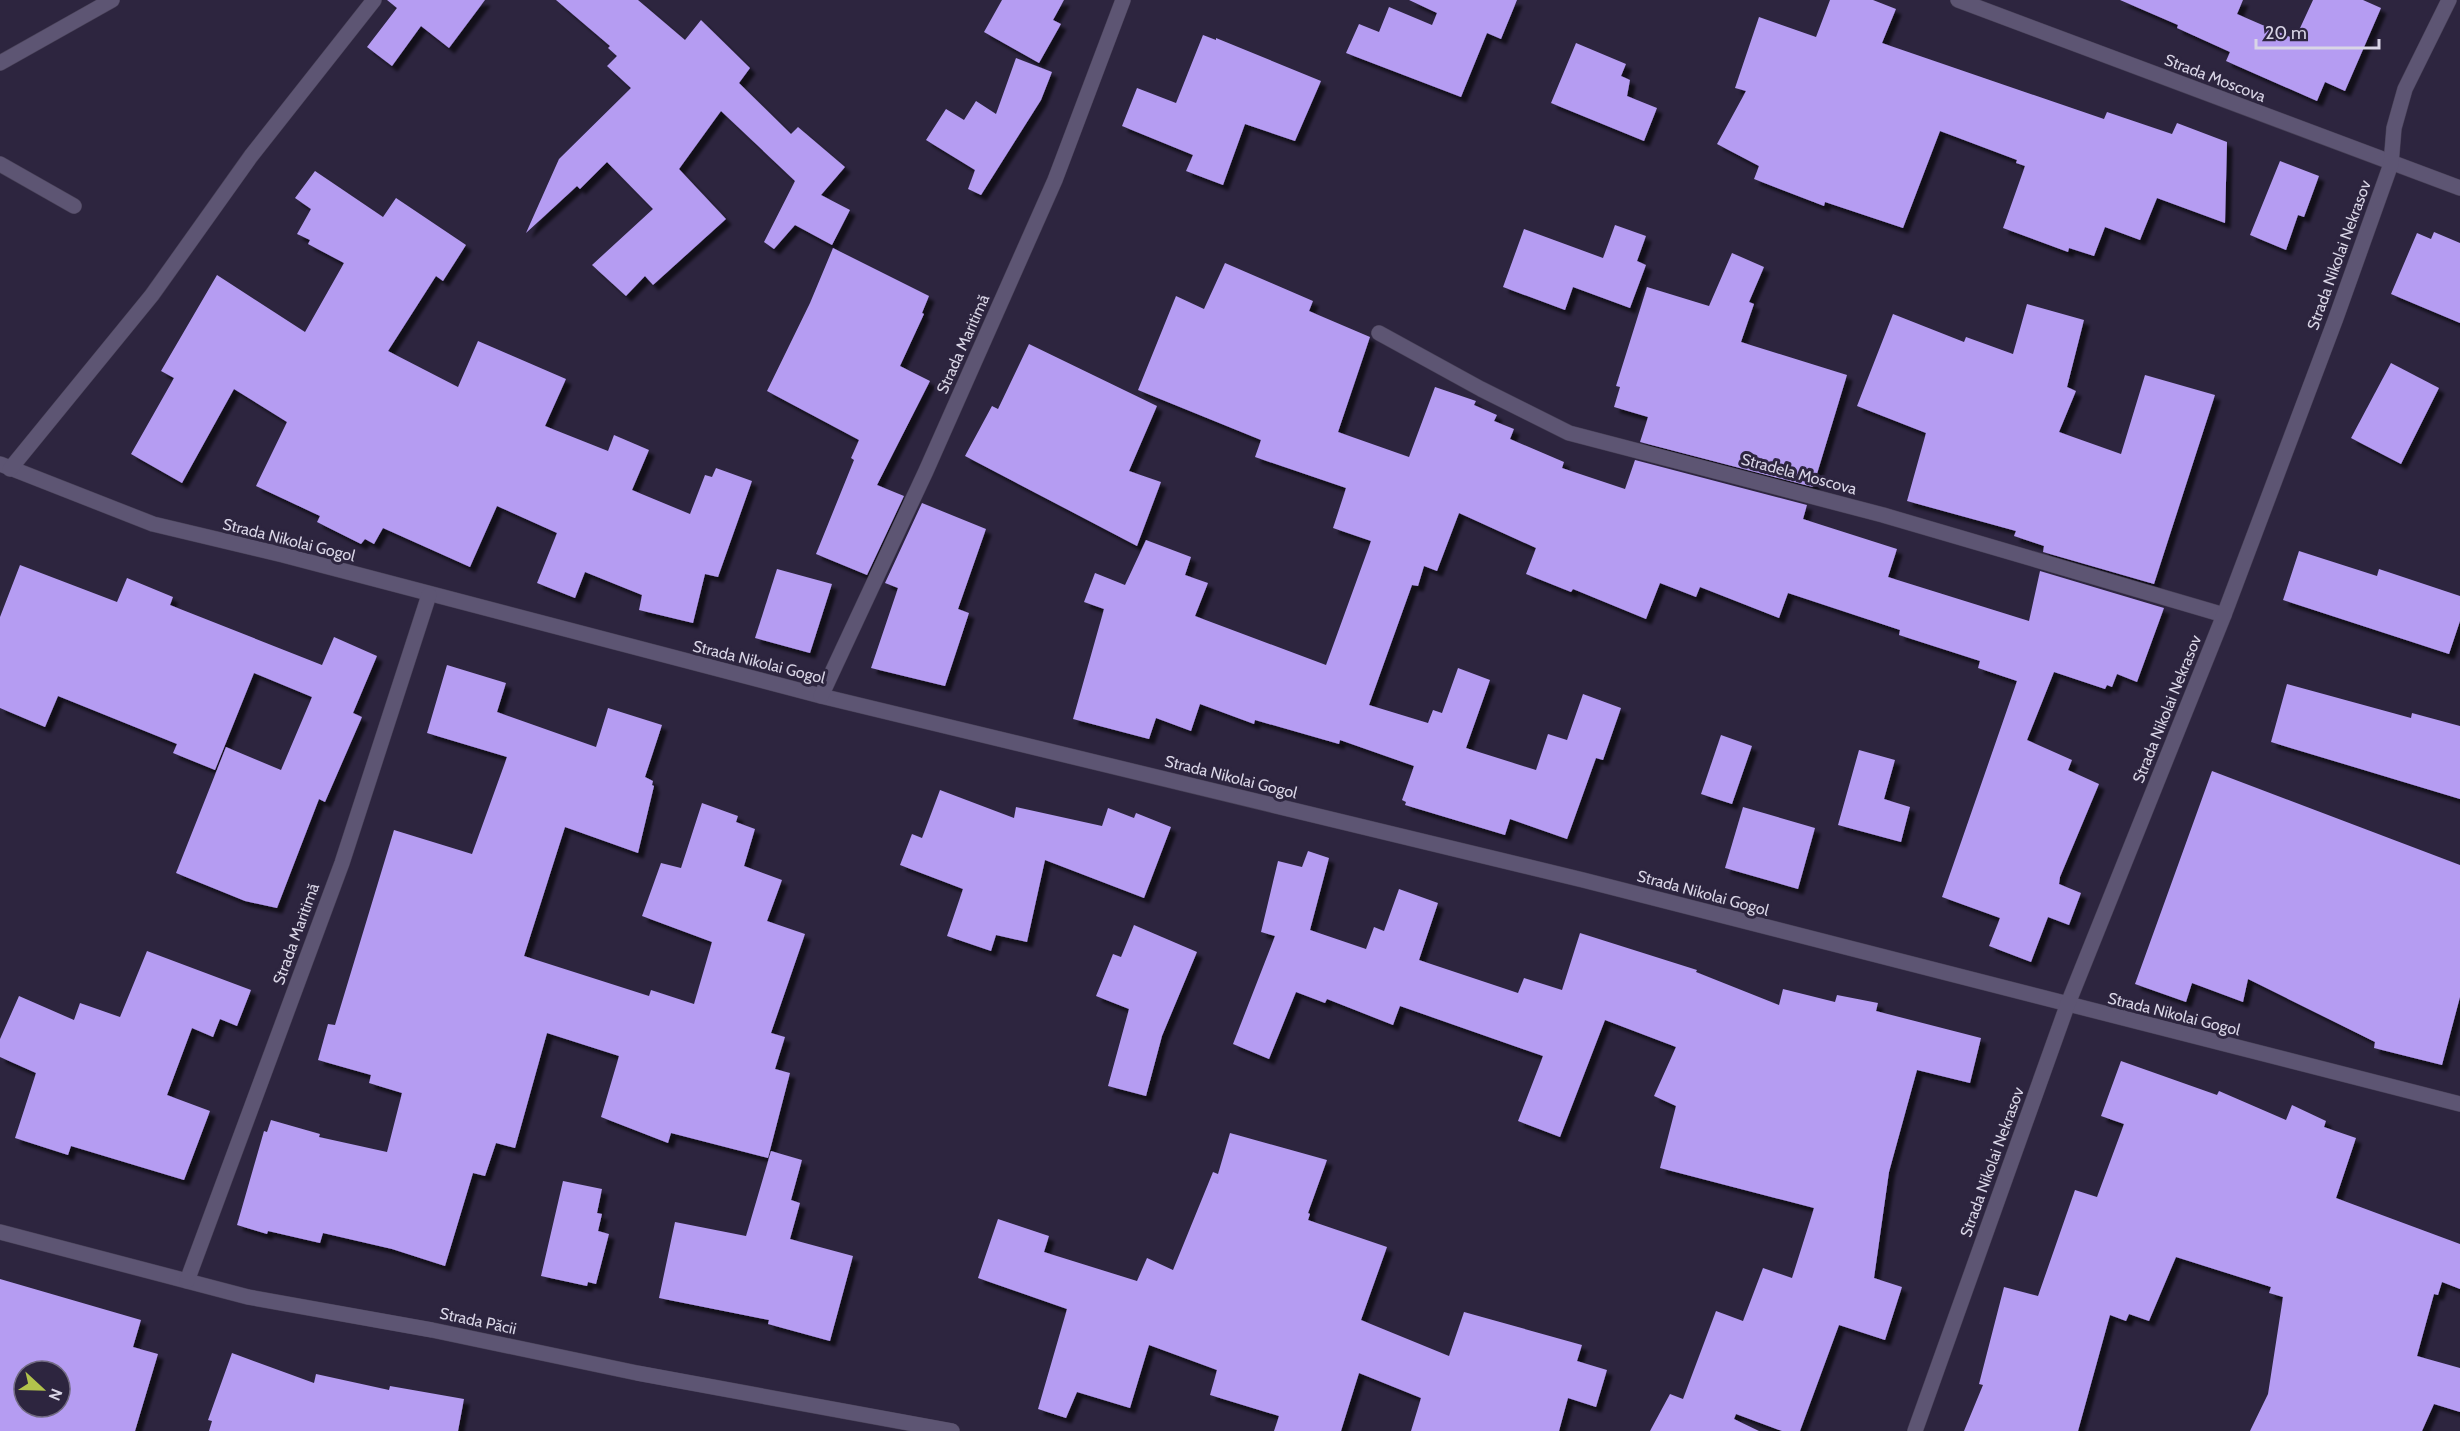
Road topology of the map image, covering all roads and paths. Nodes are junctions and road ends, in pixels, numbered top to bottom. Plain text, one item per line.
1 (112, 0) edge
2 (374, 0) edge
3 (1123, 0) edge
4 (1958, 0) edge
5 (2449, 0) edge
6 (0, 63) edge
7 (0, 164) edge
8 (2391, 164) junction
9 (2460, 188) edge
10 (74, 206) dead end
11 (1379, 333) dead end
12 (5, 466) edge
13 (429, 595) junction
14 (2224, 615) junction
15 (821, 696) junction
16 (2067, 1006) junction
17 (2460, 1104) edge
18 (0, 1232) edge
19 (187, 1281) junction
20 (952, 1431) edge
21 (1915, 1431) edge

1 - 6 street
2 - 12 street
3 - 15 street, Strada Maritimă
4 - 8 street, Strada Moscova
5 - 8 street, Strada Nikolai Nekrasov
7 - 10 street
8 - 9 street, Strada Moscova
8 - 14 street, Strada Nikolai Nekrasov
11 - 14 street, Stradela Moscova
12 - 13 street, Strada Nikolai Gogol
13 - 15 street, Strada Nikolai Gogol
13 - 19 street, Strada Maritimă
14 - 16 street, Strada Nikolai Nekrasov
15 - 16 street, Strada Nikolai Gogol
16 - 17 street, Strada Nikolai Gogol
16 - 21 street, Strada Nikolai Nekrasov
18 - 19 street, Strada Păcii
19 - 20 street, Strada Păcii

